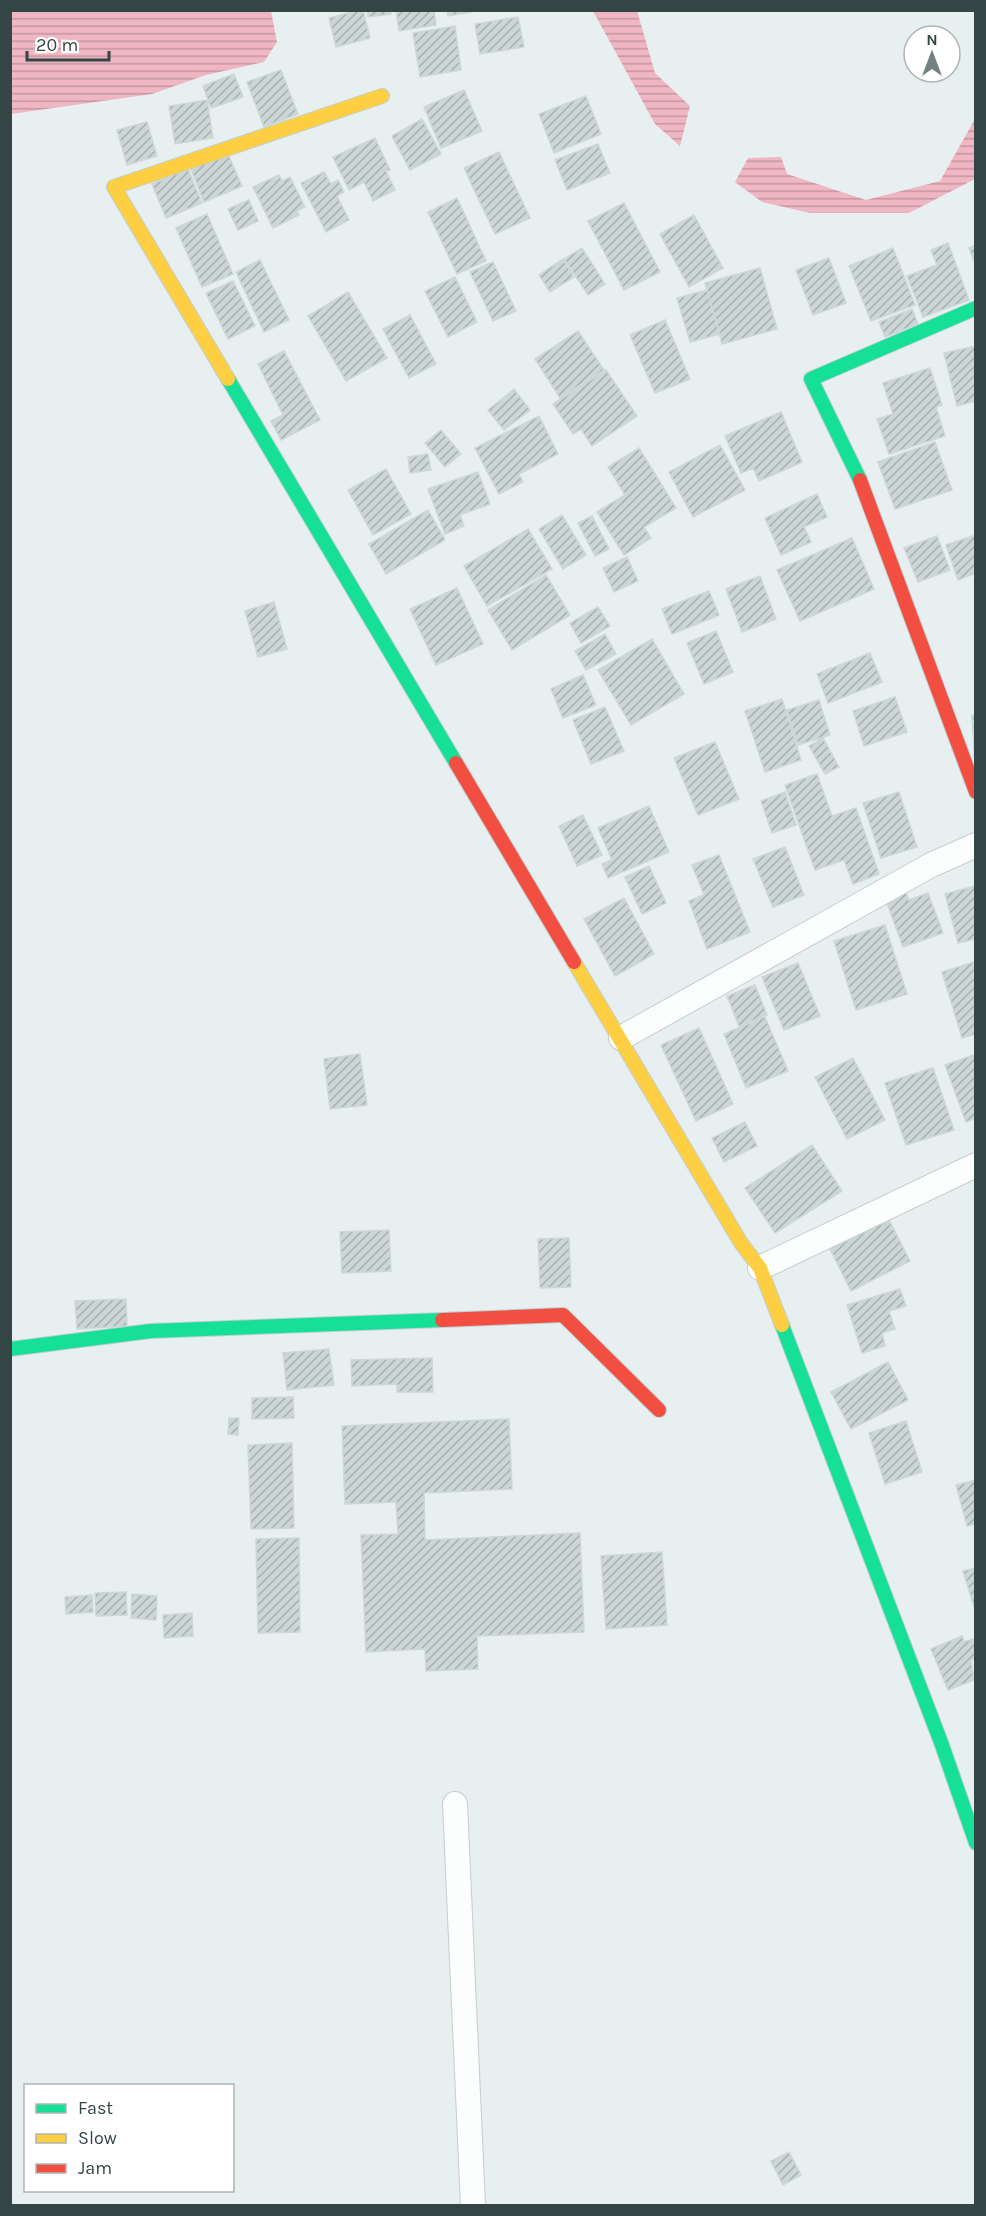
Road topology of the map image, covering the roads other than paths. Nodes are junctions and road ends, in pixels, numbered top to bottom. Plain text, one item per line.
1 (382, 96) dead end
2 (975, 308) edge
3 (975, 792) edge
4 (975, 846) edge
5 (621, 1038) junction
6 (975, 1165) edge
7 (760, 1268) junction
8 (10, 1349) edge
9 (658, 1410) dead end
10 (455, 1804) dead end
11 (975, 1843) edge
12 (473, 2205) edge

1 - 5 street
2 - 3 street
4 - 5 street
5 - 7 street
6 - 7 street
7 - 11 street
8 - 9 street
10 - 12 street

